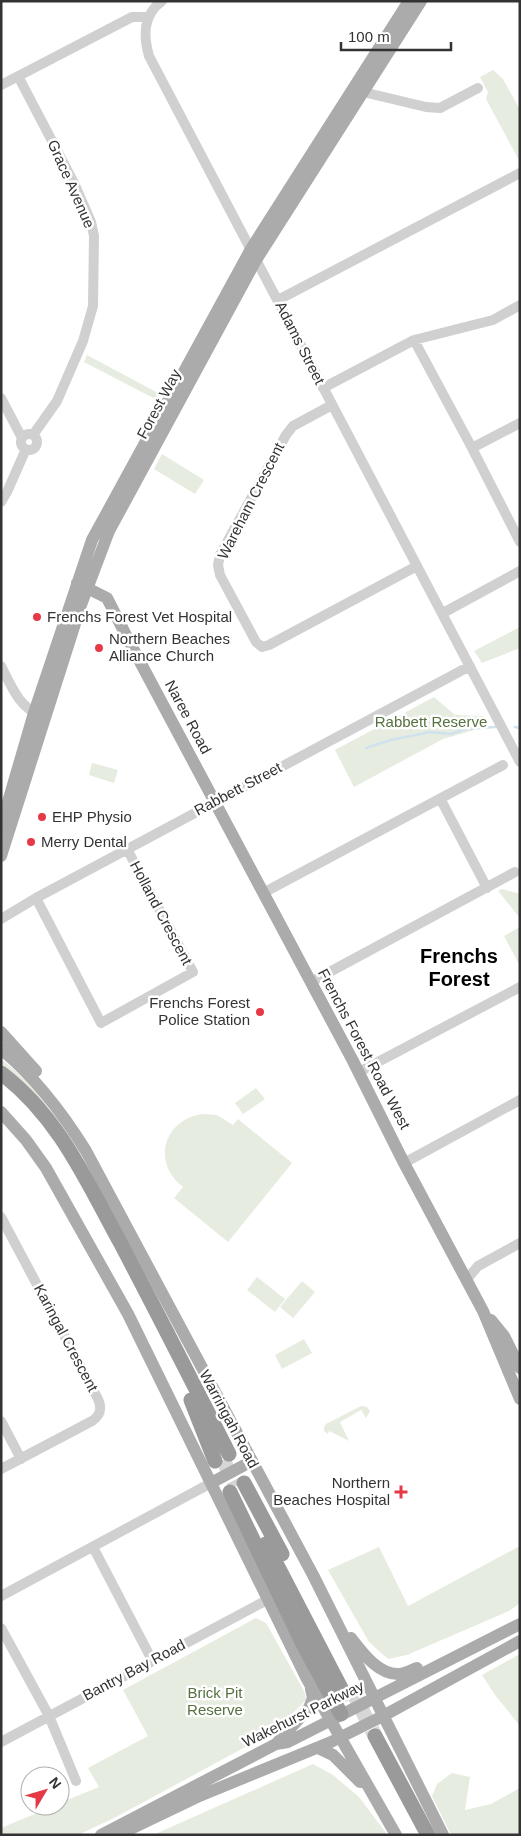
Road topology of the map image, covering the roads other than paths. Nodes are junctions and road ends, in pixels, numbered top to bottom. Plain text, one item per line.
1 (162, 1) edge
2 (409, 1) edge
3 (421, 1) edge
4 (148, 17) junction
5 (18, 76) junction
6 (1, 85) edge
7 (478, 88) dead end
8 (359, 90) junction
9 (520, 173) edge
10 (254, 255) junction
11 (278, 300) junction
12 (520, 305) edge
13 (414, 340) junction
14 (324, 388) junction
15 (1, 398) edge
16 (332, 405) junction
17 (520, 423) edge
18 (33, 435) junction
19 (22, 438) junction
20 (472, 448) junction
21 (26, 449) junction
22 (1, 502) edge
23 (520, 542) edge
24 (417, 566) junction
25 (520, 571) edge
26 (82, 585) junction
27 (443, 613) junction
28 (1, 666) edge
29 (470, 666) junction
30 (40, 715) junction
31 (520, 762) edge
32 (503, 766) dead end
33 (441, 800) junction
34 (215, 802) junction
35 (1, 826) edge
36 (127, 850) junction
37 (1, 856) edge
38 (515, 872) dead end
39 (487, 888) junction
40 (263, 893) junction
41 (36, 898) junction
42 (4, 917) edge
43 (311, 982) junction
44 (520, 987) edge
45 (1, 1032) edge
46 (1, 1049) edge
47 (359, 1072) junction
48 (1, 1073) edge
49 (1, 1085) edge
50 (520, 1100) edge
51 (1, 1112) edge
52 (86, 1151) junction
53 (404, 1163) junction
54 (1, 1218) edge
55 (520, 1243) edge
56 (466, 1279) junction
57 (484, 1310) junction
58 (520, 1368) edge
59 (520, 1399) edge
60 (1, 1421) edge
61 (21, 1459) junction
62 (247, 1464) junction
63 (1, 1469) edge
64 (215, 1481) junction
65 (93, 1547) junction
66 (1, 1596) edge
67 (267, 1600) junction
68 (520, 1624) edge
69 (1, 1628) edge
70 (340, 1628) junction
71 (520, 1641) edge
72 (152, 1660) junction
73 (446, 1662) junction
74 (307, 1679) junction
75 (347, 1691) tunnel mouth
76 (370, 1700) junction
77 (339, 1715) junction
78 (49, 1716) junction
79 (379, 1718) junction
80 (349, 1733) junction
81 (1, 1742) edge
82 (276, 1744) junction
83 (318, 1748) junction
84 (76, 1781) dead end
85 (372, 1794) junction
86 (116, 1833) edge
87 (101, 1835) edge
88 (396, 1835) edge
89 (419, 1835) edge
90 (428, 1835) edge
91 (443, 1835) edge

1 - 4 street
2 - 8 main road, Forest Way
3 - 8 main road, Forest Way
4 - 5 street
4 - 10 street, Adams Street
5 - 6 street
5 - 18 street, Grace Avenue
7 - 8 street
8 - 10 main road, Forest Way
9 - 11 street
10 - 11 street, Adams Street
10 - 26 main road, Forest Way
11 - 14 street, Adams Street
12 - 13 street
13 - 14 street
13 - 20 street
14 - 16 street, Adams Street
15 - 19 street
16 - 24 street, Adams Street
16 - 24 street, Wareham Crescent
17 - 20 street
18 - 19 street
18 - 21 street
19 - 21 street
20 - 23 street
21 - 22 street
24 - 27 street, Adams Street
25 - 27 street
26 - 30 main road, Forest Way
26 - 34 main road, Naree Road
27 - 29 street, Adams Street
28 - 30 street
29 - 31 street, Adams Street
29 - 34 street, Rabbett Street
30 - 35 main road, Forest Way
30 - 37 main road, Forest Way
32 - 33 street
33 - 39 street
33 - 40 street
34 - 36 street, Rabbett Street
34 - 40 main road, Frenchs Forest Road West
36 - 41 street, Rabbett Street
36 - 41 street, Holland Crescent
38 - 39 street
39 - 43 street
40 - 43 main road, Frenchs Forest Road West
41 - 42 street, Rabbett Street
43 - 47 main road, Frenchs Forest Road West
44 - 47 street
45 - 52 main road
46 - 52 main road, Warringah Road
47 - 53 main road, Frenchs Forest Road West
48 - 49 highway, Warringah Road
50 - 53 street
51 - 64 main road
52 - 62 main road, Warringah Road
53 - 56 main road, Frenchs Forest Road West
54 - 61 street, Karingal Crescent
55 - 56 street
56 - 57 main road, Frenchs Forest Road West
57 - 58 main road, Frenchs Forest Road West
57 - 59 main road, Frenchs Forest Road West
60 - 61 street
61 - 63 street, Karingal Crescent
62 - 64 main road
62 - 70 main road, Warringah Road
64 - 65 street
64 - 67 main road
65 - 66 street
65 - 72 street
67 - 72 street, Bantry Bay Road
67 - 74 main road
68 - 73 main road, Wakehurst Parkway
69 - 78 street
70 - 73 main road
70 - 76 main road, Warringah Road
71 - 79 main road, Wakehurst Parkway
72 - 78 street, Bantry Bay Road
73 - 76 main road, Wakehurst Parkway
74 - 77 main road
74 - 82 main road
75 - 77 highway, Warringah Road
76 - 77 main road, Wakehurst Parkway
76 - 79 main road, Warringah Road
77 - 80 main road
77 - 82 main road, Wakehurst Parkway
78 - 81 street, Bantry Bay Road
78 - 84 street
79 - 80 main road, Wakehurst Parkway
79 - 91 main road, Warringah Road
80 - 83 main road, Wakehurst Parkway
80 - 85 main road
82 - 86 main road, Wakehurst Parkway
83 - 85 main road
83 - 86 main road, Wakehurst Parkway
85 - 88 main road
86 - 87 main road, Wakehurst Parkway
89 - 90 highway

